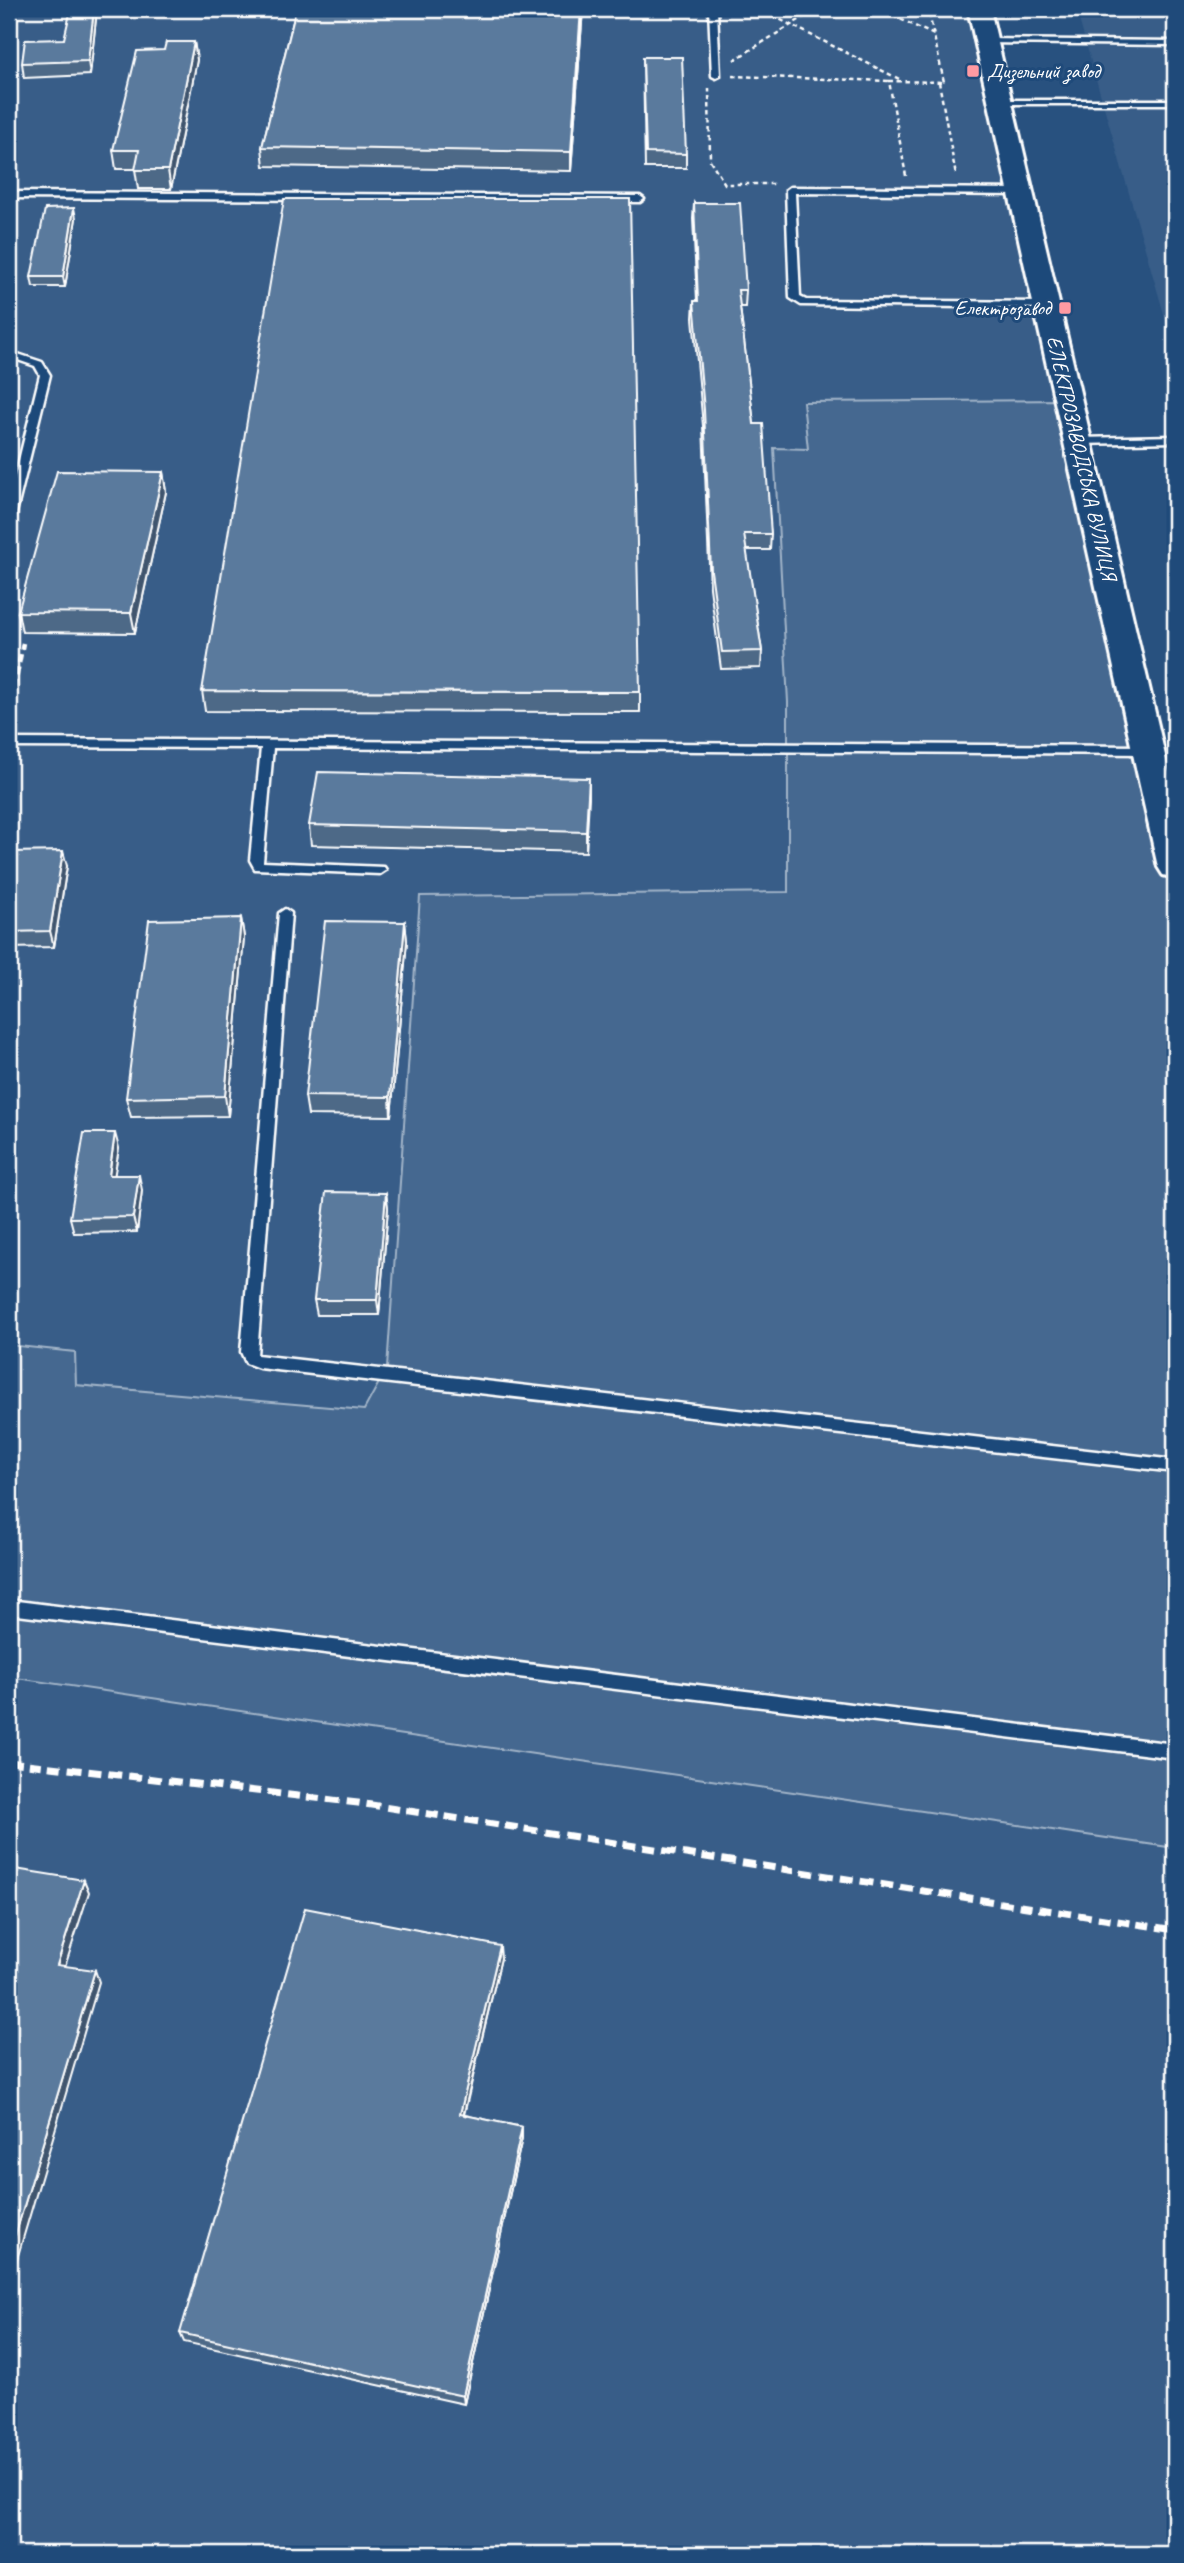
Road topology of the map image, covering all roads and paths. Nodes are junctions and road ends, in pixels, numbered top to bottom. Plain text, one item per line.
1 (713, 9) edge
2 (759, 9) edge
3 (817, 9) edge
4 (879, 9) edge
5 (929, 9) edge
6 (979, 9) edge
7 (789, 26) junction
8 (934, 34) junction
9 (986, 41) junction
10 (1175, 43) edge
11 (716, 74) junction
12 (889, 81) junction
13 (902, 81) junction
14 (939, 81) junction
15 (1000, 102) junction
16 (1175, 102) edge
17 (778, 184) dead end
18 (909, 190) junction
19 (958, 191) junction
20 (1021, 192) junction
21 (9, 195) edge
22 (640, 199) dead end
23 (1047, 305) junction
24 (9, 354) edge
25 (1175, 439) edge
26 (1078, 441) junction
27 (9, 521) edge
28 (9, 743) edge
29 (267, 747) junction
30 (1148, 750) junction
31 (1175, 867) edge
32 (380, 870) dead end
33 (285, 913) dead end
34 (1175, 1466) edge
35 (9, 1606) edge
36 (1175, 1751) edge

1 - 11 lane
2 - 7 path
3 - 7 path
4 - 8 path
5 - 8 path
6 - 9 main road, ЕЛЕКТРОЗАВОДСЬКА ВУЛИЦЯ
7 - 11 path
7 - 13 path
8 - 14 path
9 - 10 lane
9 - 15 main road, ЕЛЕКТРОЗАВОДСЬКА ВУЛИЦЯ
11 - 12 path
11 - 17 path
12 - 13 path
12 - 18 path
13 - 14 path
14 - 19 path
15 - 16 lane
15 - 20 main road, ЕЛЕКТРОЗАВОДСЬКА ВУЛИЦЯ
18 - 19 lane
18 - 23 lane
19 - 20 lane
20 - 23 main road, ЕЛЕКТРОЗАВОДСЬКА ВУЛИЦЯ
21 - 22 lane
23 - 26 main road, ЕЛЕКТРОЗАВОДСЬКА ВУЛИЦЯ
24 - 27 lane
25 - 26 lane
26 - 30 main road, ЕЛЕКТРОЗАВОДСЬКА ВУЛИЦЯ
28 - 29 lane
29 - 30 lane
29 - 32 lane
30 - 31 main road, ЕЛЕКТРОЗАВОДСЬКА ВУЛИЦЯ
33 - 34 lane
35 - 36 lane

